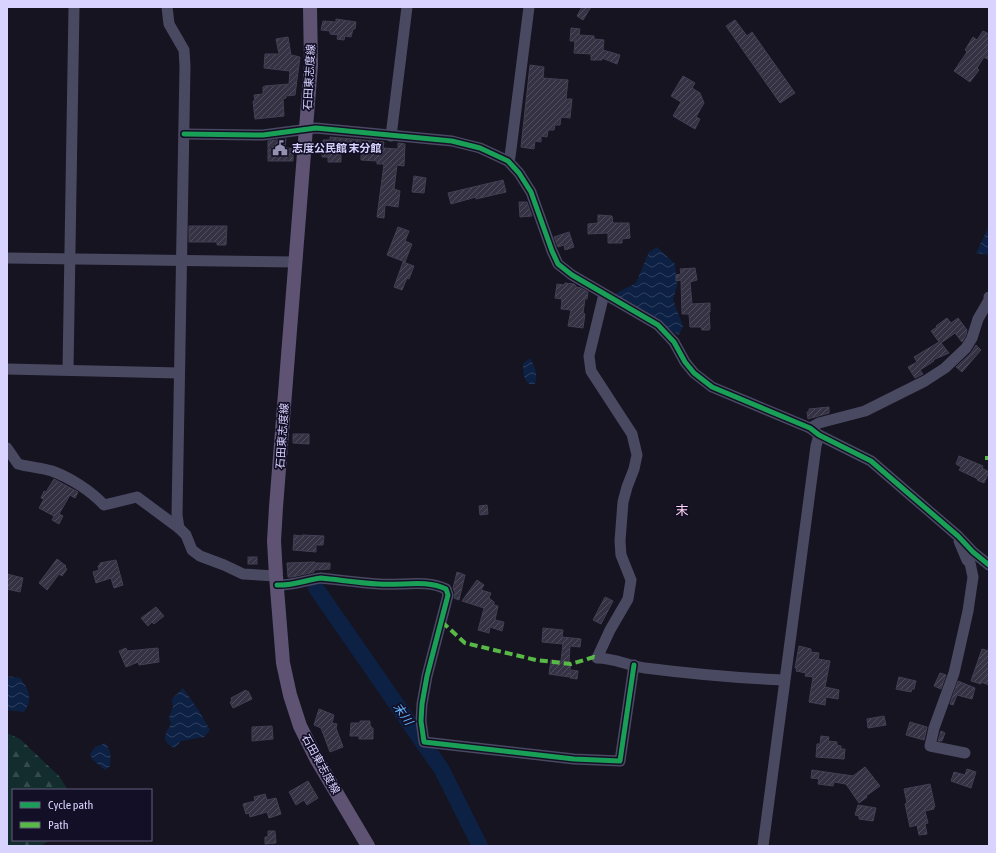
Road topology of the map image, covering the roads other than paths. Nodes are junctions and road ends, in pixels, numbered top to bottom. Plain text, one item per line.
1 (74, 7) edge
2 (167, 7) edge
3 (310, 7) edge
4 (407, 7) edge
5 (529, 7) edge
6 (306, 129) junction
7 (184, 134) junction
8 (391, 136) junction
9 (508, 162) junction
10 (7, 258) edge
11 (70, 258) junction
12 (182, 260) junction
13 (295, 262) junction
14 (604, 294) junction
15 (989, 297) edge
16 (7, 370) edge
17 (68, 370) junction
18 (180, 373) junction
19 (814, 432) junction
20 (7, 448) edge
21 (179, 528) junction
22 (958, 536) junction
23 (989, 565) edge
24 (276, 581) junction
25 (634, 665) junction
26 (784, 680) junction
27 (965, 753) dead end
28 (368, 846) edge
29 (763, 846) edge

1 - 11 street
2 - 7 street
3 - 6 main road, 石田東志度線
4 - 8 street
5 - 9 street
6 - 7 street
6 - 8 street
6 - 13 main road, 石田東志度線
7 - 12 street
8 - 9 street
9 - 14 street
10 - 11 street
11 - 12 street
11 - 17 street
12 - 13 street
12 - 18 street
13 - 24 main road, 石田東志度線
14 - 19 street
14 - 25 street
15 - 19 street
16 - 17 street
17 - 18 street
18 - 21 street
19 - 22 street
19 - 26 street
20 - 21 street
21 - 24 street
22 - 23 street
22 - 27 street
24 - 25 street
24 - 28 main road, 石田東志度線
25 - 26 street
26 - 29 street

